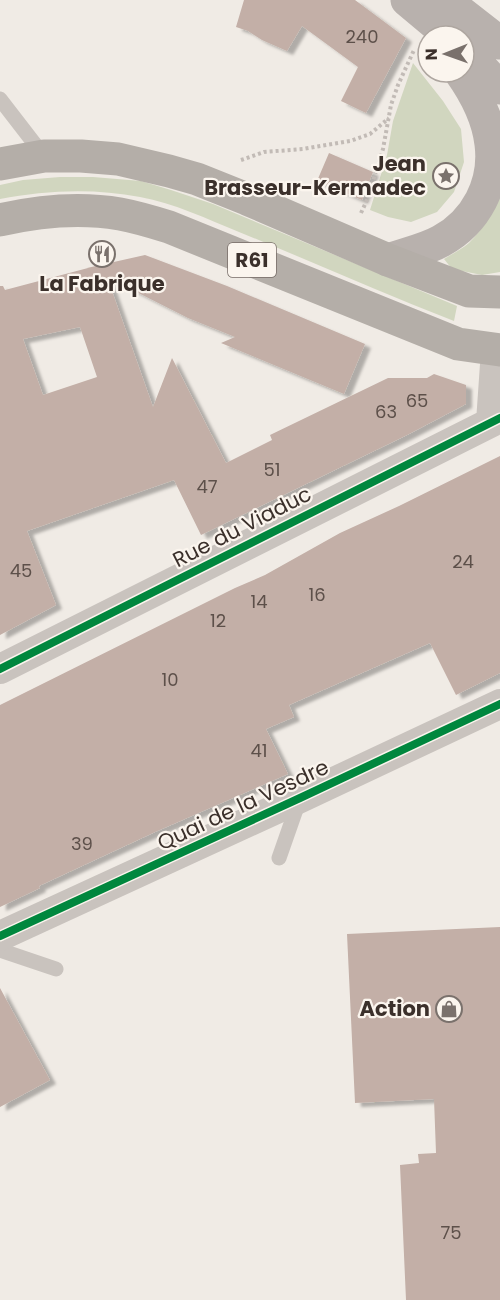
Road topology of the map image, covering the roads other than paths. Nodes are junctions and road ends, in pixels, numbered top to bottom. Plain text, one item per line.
1 (405, 0) edge
2 (445, 0) edge
3 (435, 24) edge
4 (416, 26) edge
5 (500, 43) edge
6 (476, 61) edge
7 (467, 84) edge
8 (500, 88) edge
9 (0, 99) edge
10 (44, 156) junction
11 (0, 164) edge
12 (0, 220) edge
13 (388, 260) junction
14 (500, 292) edge
15 (498, 350) edge
16 (496, 420) edge
17 (0, 669) edge
18 (500, 704) edge
19 (300, 798) junction
20 (279, 858) dead end
21 (0, 936) edge
22 (0, 950) edge
23 (56, 969) dead end

1 - 3 main road
1 - 4 main road
2 - 5 main road
6 - 8 main road
7 - 13 main road
9 - 10 lane
10 - 11 highway, R61
10 - 13 highway, R61
12 - 15 highway, R61
13 - 14 highway, R61
15 - 16 street, Rue du Viaduc
16 - 17 street, Rue du Viaduc
18 - 19 street, Quai de la Vesdre
19 - 20 lane
19 - 21 street, Quai de la Vesdre
22 - 23 lane

